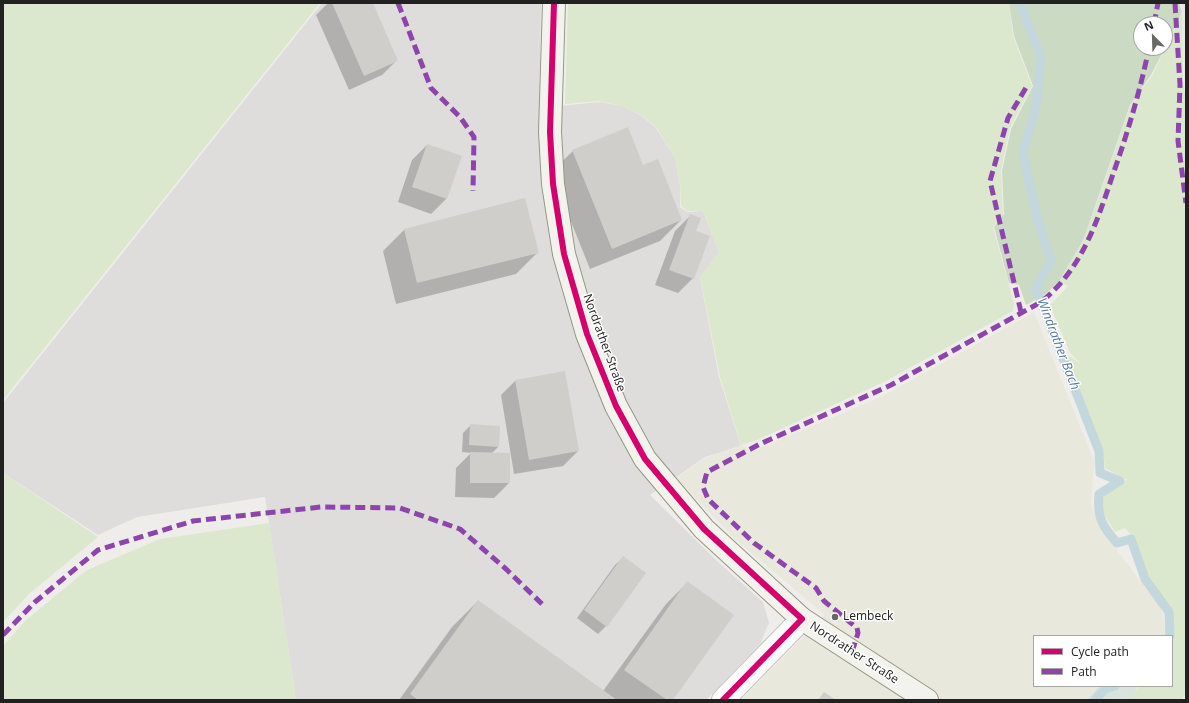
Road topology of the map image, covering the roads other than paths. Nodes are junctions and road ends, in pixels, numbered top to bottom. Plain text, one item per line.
1 (554, 3) edge
2 (802, 619) junction
3 (723, 700) edge
4 (927, 700) edge

1 - 2 main road, Nordrather Straße
2 - 3 street
2 - 4 main road, Nordrather Straße

